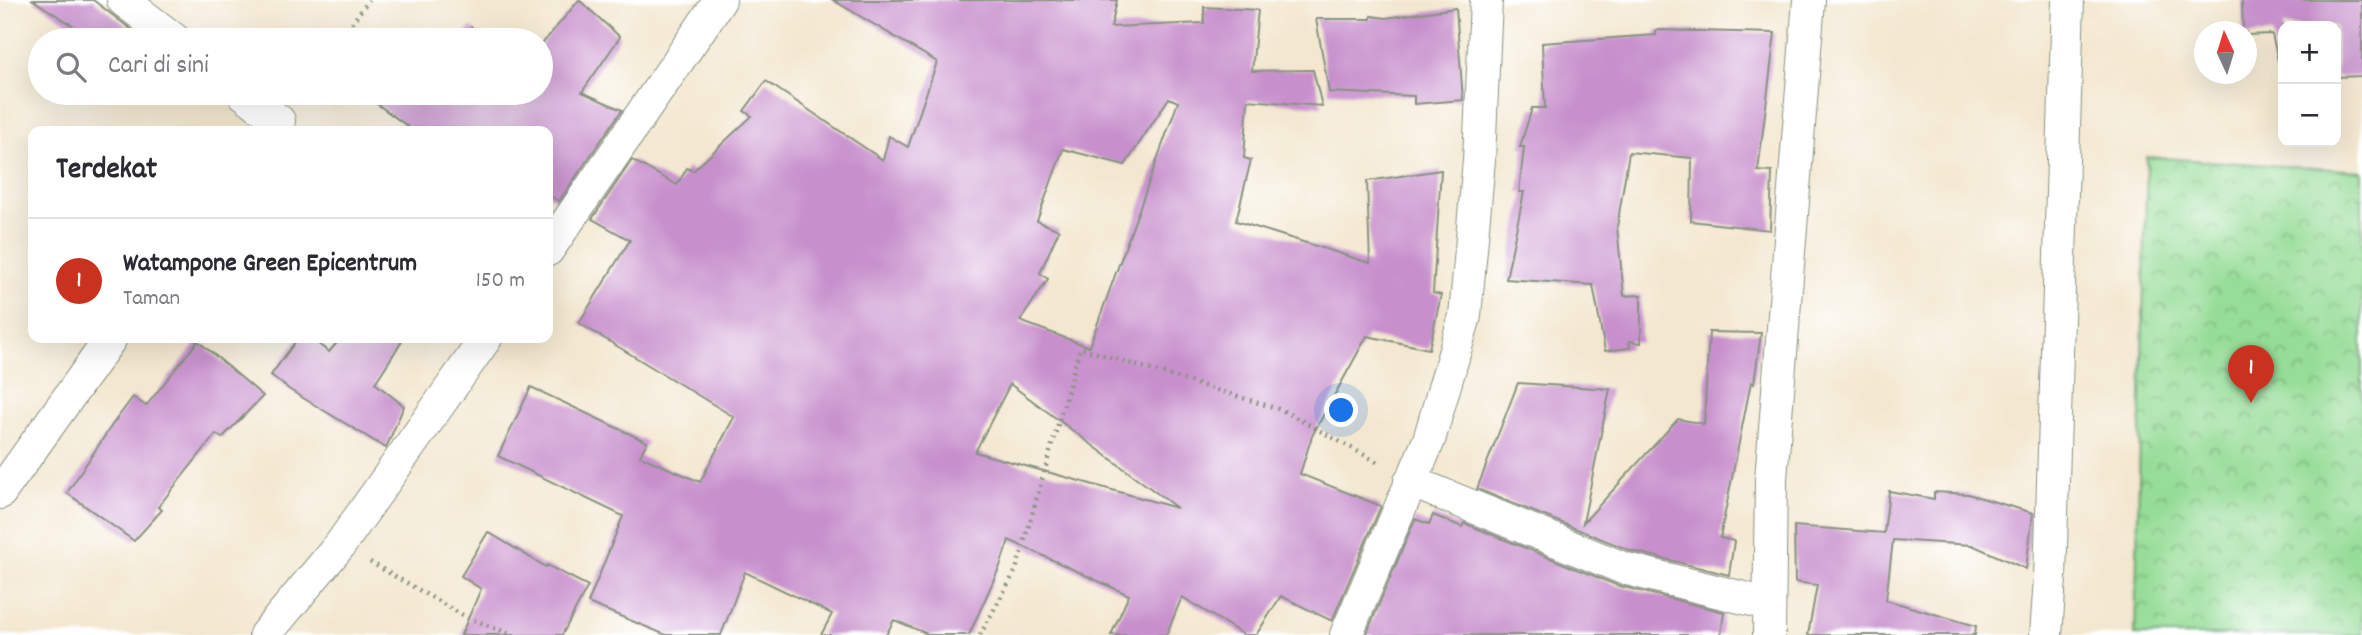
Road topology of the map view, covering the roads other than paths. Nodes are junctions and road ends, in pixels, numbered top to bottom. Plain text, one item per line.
1 (123, 0) edge
2 (720, 0) edge
3 (1486, 0) edge
4 (1809, 0) edge
5 (2068, 0) edge
6 (159, 28) edge
7 (258, 105) edge
8 (275, 126) edge
9 (553, 243) edge
10 (107, 343) edge
11 (482, 343) edge
12 (1410, 481) junction
13 (0, 493) edge
14 (1769, 620) edge
15 (265, 635) edge
16 (1346, 635) edge
17 (2046, 635) edge

1 - 6 street
2 - 9 street
3 - 12 street
4 - 14 street
5 - 17 street
7 - 8 street
10 - 13 street
11 - 15 street
12 - 14 street
12 - 16 street

